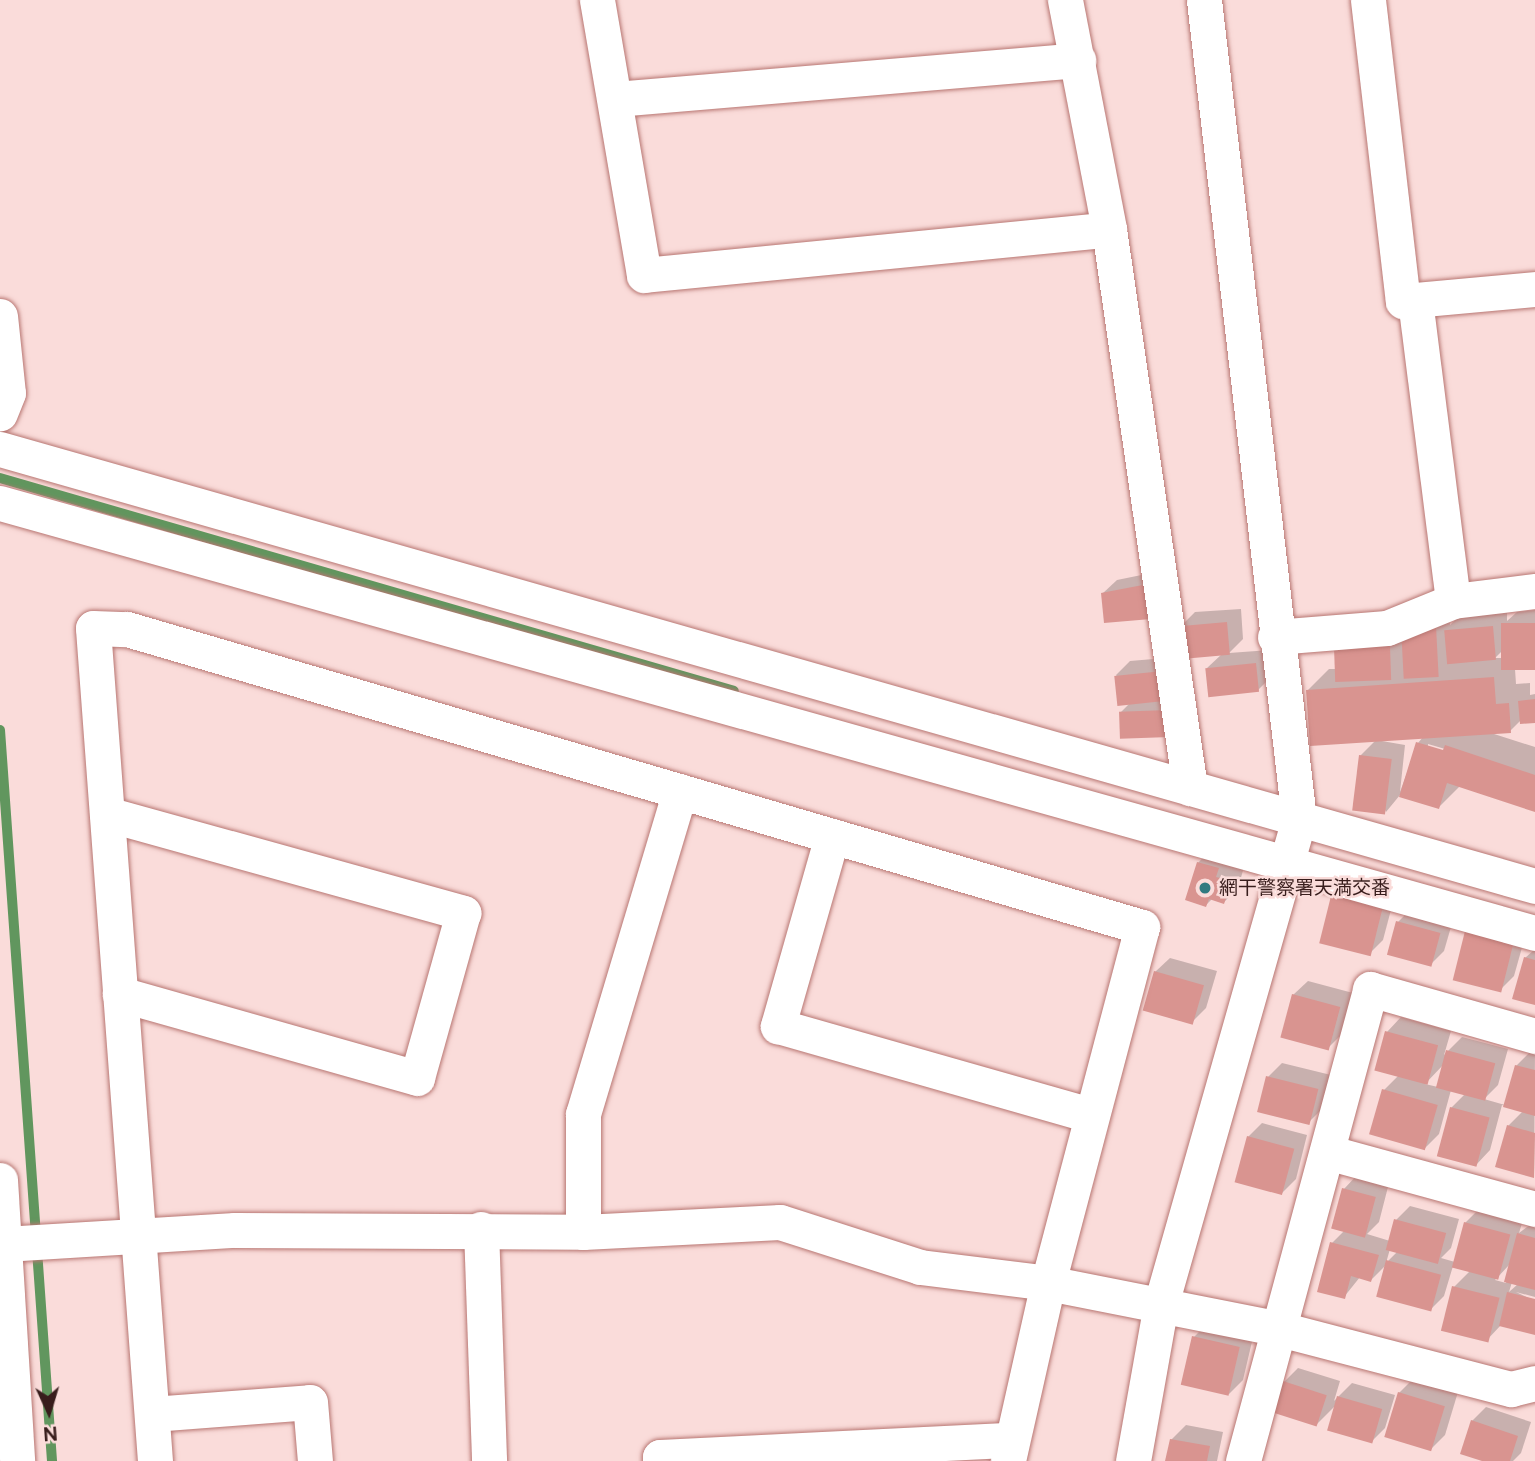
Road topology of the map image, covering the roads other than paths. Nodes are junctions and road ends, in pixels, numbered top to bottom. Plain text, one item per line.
1 (597, 0) edge
2 (1065, 0) edge
3 (1204, 0) edge
4 (1368, 0) edge
5 (1078, 60) junction
6 (615, 99) junction
7 (1109, 229) junction
8 (1535, 289) edge
9 (1415, 300) junction
10 (0, 316) edge
11 (0, 413) edge
12 (0, 449) edge
13 (0, 503) edge
14 (1535, 591) edge
15 (1453, 601) junction
16 (1275, 637) junction
17 (1190, 788) junction
18 (680, 792) junction
19 (107, 814) junction
20 (1299, 819) junction
21 (832, 836) junction
22 (1286, 863) junction
23 (1535, 886) edge
24 (1535, 933) edge
25 (120, 994) junction
26 (1535, 1036) edge
27 (1090, 1115) junction
28 (1327, 1152) junction
29 (0, 1181) edge
30 (1535, 1209) edge
31 (481, 1229) junction
32 (583, 1232) junction
33 (138, 1239) junction
34 (4, 1244) junction
35 (1048, 1283) junction
36 (1161, 1304) junction
37 (1280, 1329) junction
38 (1535, 1383) edge
39 (152, 1414) junction
40 (1010, 1451) edge
41 (18, 1461) edge
42 (155, 1461) edge
43 (315, 1461) edge
44 (489, 1461) edge
45 (660, 1461) edge
46 (1133, 1461) edge
47 (1243, 1461) edge

1 - 6 street
2 - 5 street
3 - 16 street
4 - 9 street
5 - 6 street
5 - 7 street
6 - 7 street
7 - 17 street
8 - 9 street
9 - 15 street
10 - 11 street
12 - 17 street
13 - 22 street
14 - 15 street
15 - 16 street
16 - 20 street
17 - 20 street
18 - 19 street
18 - 21 street
18 - 32 street
19 - 25 street
19 - 25 street
20 - 22 street
20 - 23 street
21 - 27 street
21 - 27 street
22 - 24 street
22 - 36 street
25 - 33 street
26 - 28 street
27 - 35 street
28 - 30 street
28 - 37 street
29 - 34 street
31 - 32 street
31 - 33 street
31 - 44 street
32 - 35 street
33 - 34 street
33 - 39 street
34 - 41 street
35 - 36 street
35 - 40 street
36 - 37 street
36 - 46 street
37 - 38 street
37 - 47 street
39 - 42 street
39 - 43 street
40 - 45 street

